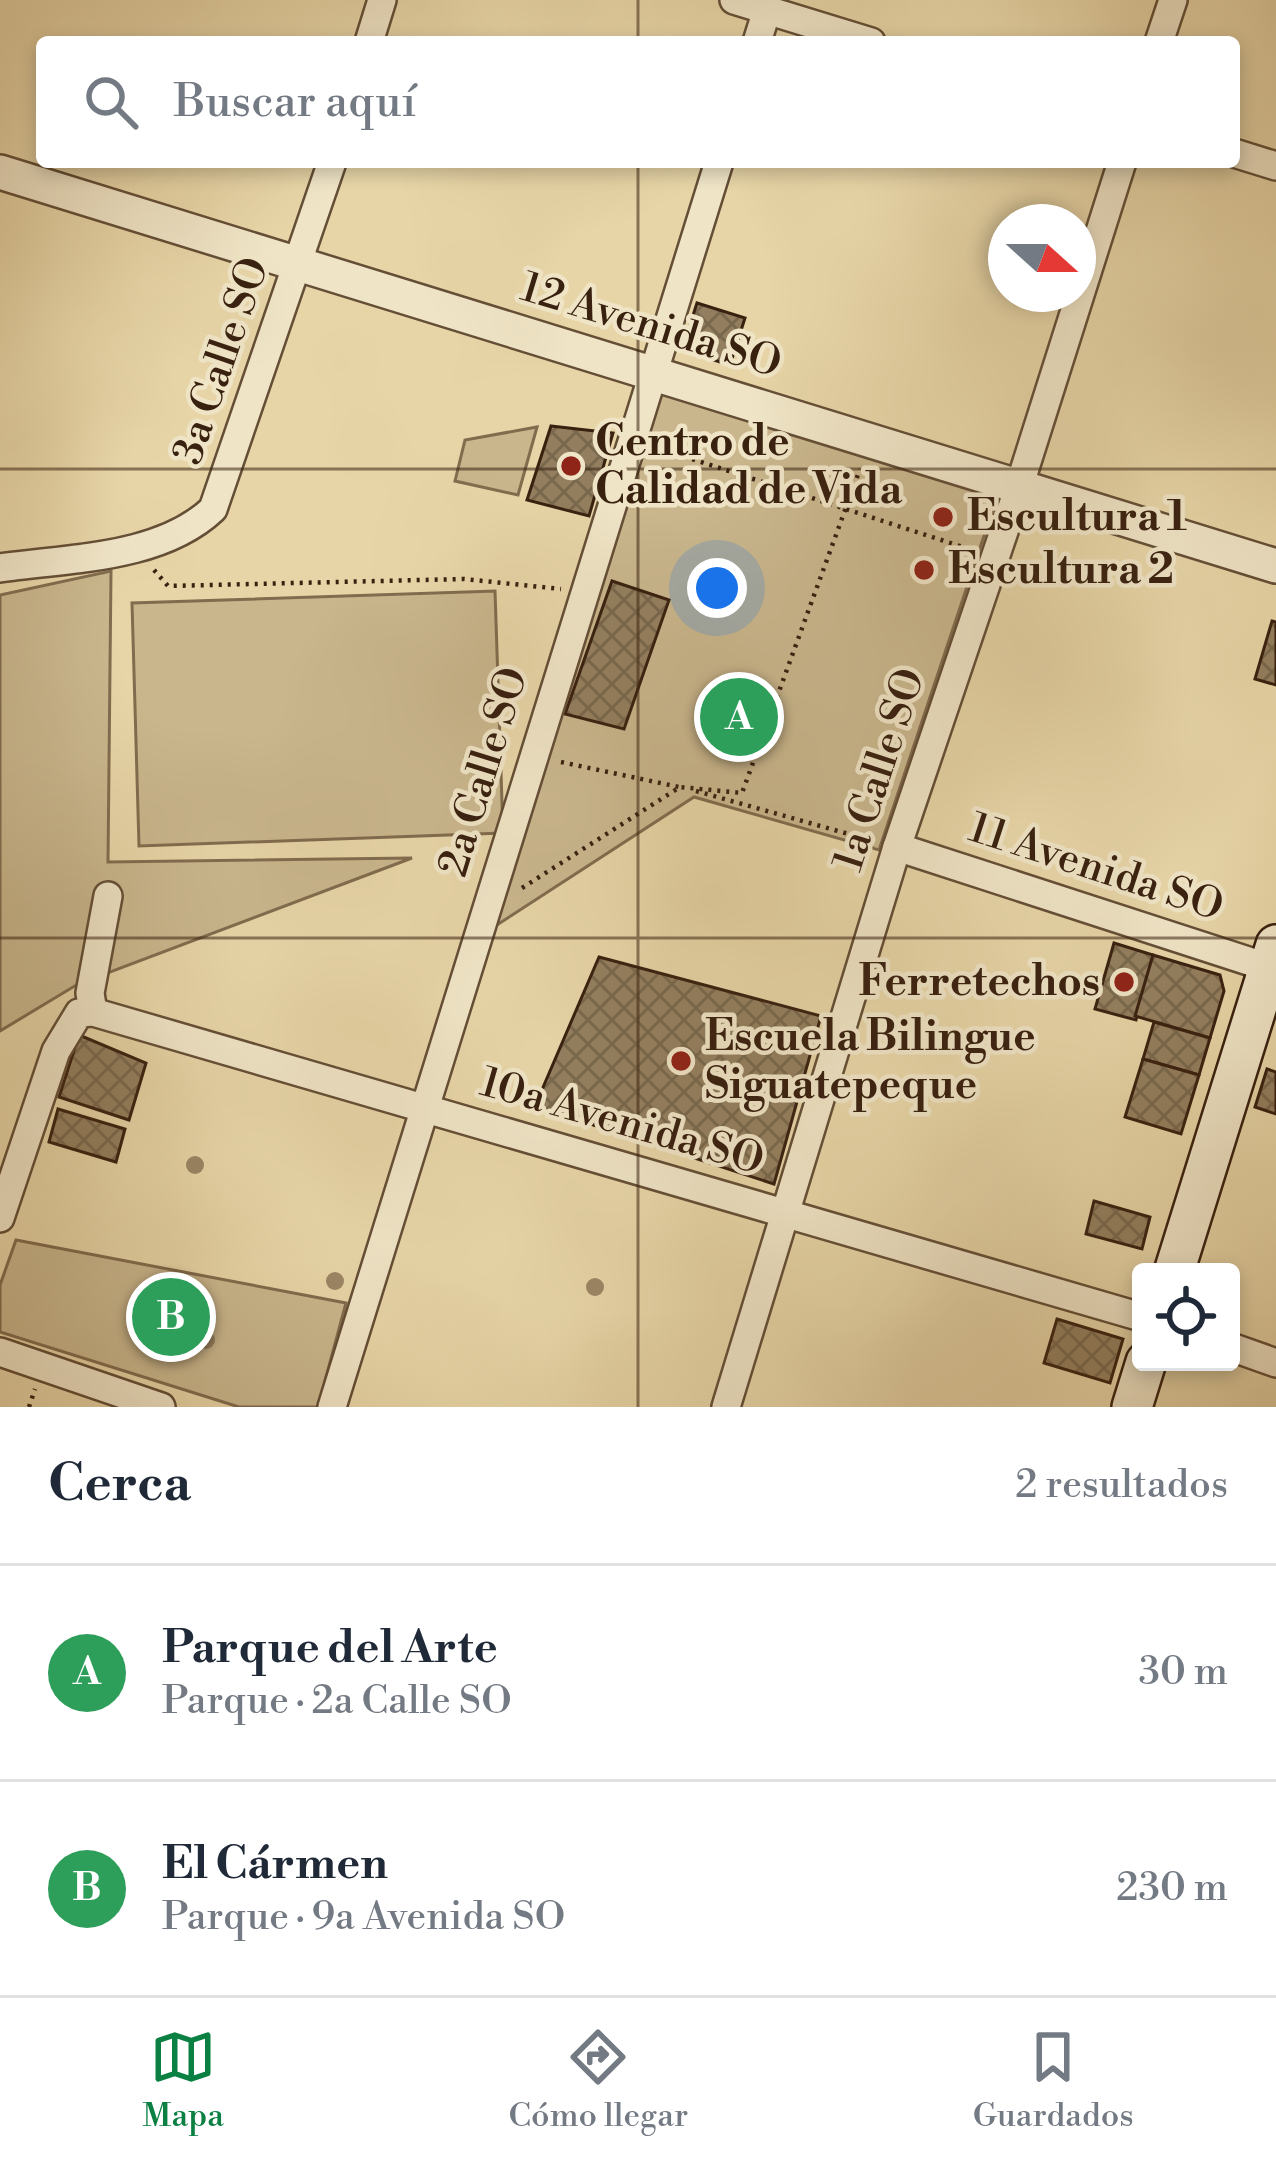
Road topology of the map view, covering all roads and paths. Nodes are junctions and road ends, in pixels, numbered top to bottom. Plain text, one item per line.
1 (382, 0) edge
2 (734, 0) edge
3 (1173, 0) edge
4 (767, 10) junction
5 (371, 36) edge
6 (759, 36) edge
7 (852, 36) edge
8 (1162, 36) edge
9 (1240, 156) edge
10 (1276, 166) edge
11 (330, 168) edge
12 (717, 168) edge
13 (1120, 168) edge
14 (0, 172) edge
15 (300, 262) junction
16 (652, 374) junction
17 (632, 439) junction
18 (871, 441) junction
19 (1019, 487) junction
20 (846, 509) junction
21 (134, 548) junction
22 (994, 557) junction
23 (1276, 566) edge
24 (0, 568) edge
25 (584, 591) junction
26 (532, 756) junction
27 (680, 787) junction
28 (897, 848) junction
29 (109, 896) dead end
30 (483, 914) junction
31 (1274, 961) edge
32 (86, 1012) junction
33 (423, 1108) junction
34 (785, 1214) junction
35 (0, 1218) edge
36 (1177, 1263) edge
37 (1132, 1314) edge
38 (1240, 1350) edge
39 (0, 1352) edge
40 (1276, 1363) edge
41 (1143, 1371) edge
42 (161, 1407) edge
43 (332, 1407) edge
44 (726, 1407) edge
45 (1132, 1407) edge

1 - 5 street
2 - 4 street
3 - 8 street
4 - 6 street
4 - 7 street
9 - 10 street
11 - 15 street, 3a Calle SO
12 - 16 street, 2a Calle SO
13 - 19 street, 1a Calle SO
14 - 15 street, 12 Avenida SO
15 - 16 street, 12 Avenida SO
15 - 21 street, 3a Calle SO
16 - 17 street, 2a Calle SO
16 - 18 street, 12 Avenida SO
17 - 20 path
17 - 25 street, 2a Calle SO
18 - 19 street, 12 Avenida SO
18 - 20 path
19 - 22 street, 1a Calle SO
19 - 23 street, 12 Avenida SO
20 - 22 path
20 - 27 path
21 - 24 street, 3a Calle SO
21 - 25 path
22 - 28 street, 1a Calle SO
25 - 26 street, 2a Calle SO
26 - 27 path
26 - 30 street, 2a Calle SO
27 - 28 path
27 - 30 path
28 - 31 street, 11 Avenida SO
28 - 34 street, 1a Calle SO
29 - 32 street
30 - 33 street, 2a Calle SO
31 - 36 main road
32 - 33 street, 10a Avenida SO
32 - 35 street
33 - 34 street, 10a Avenida SO
33 - 43 street, 2a Calle SO
34 - 37 street, 10a Avenida SO
34 - 44 street, 1a Calle SO
38 - 40 street
39 - 42 street
41 - 45 main road

